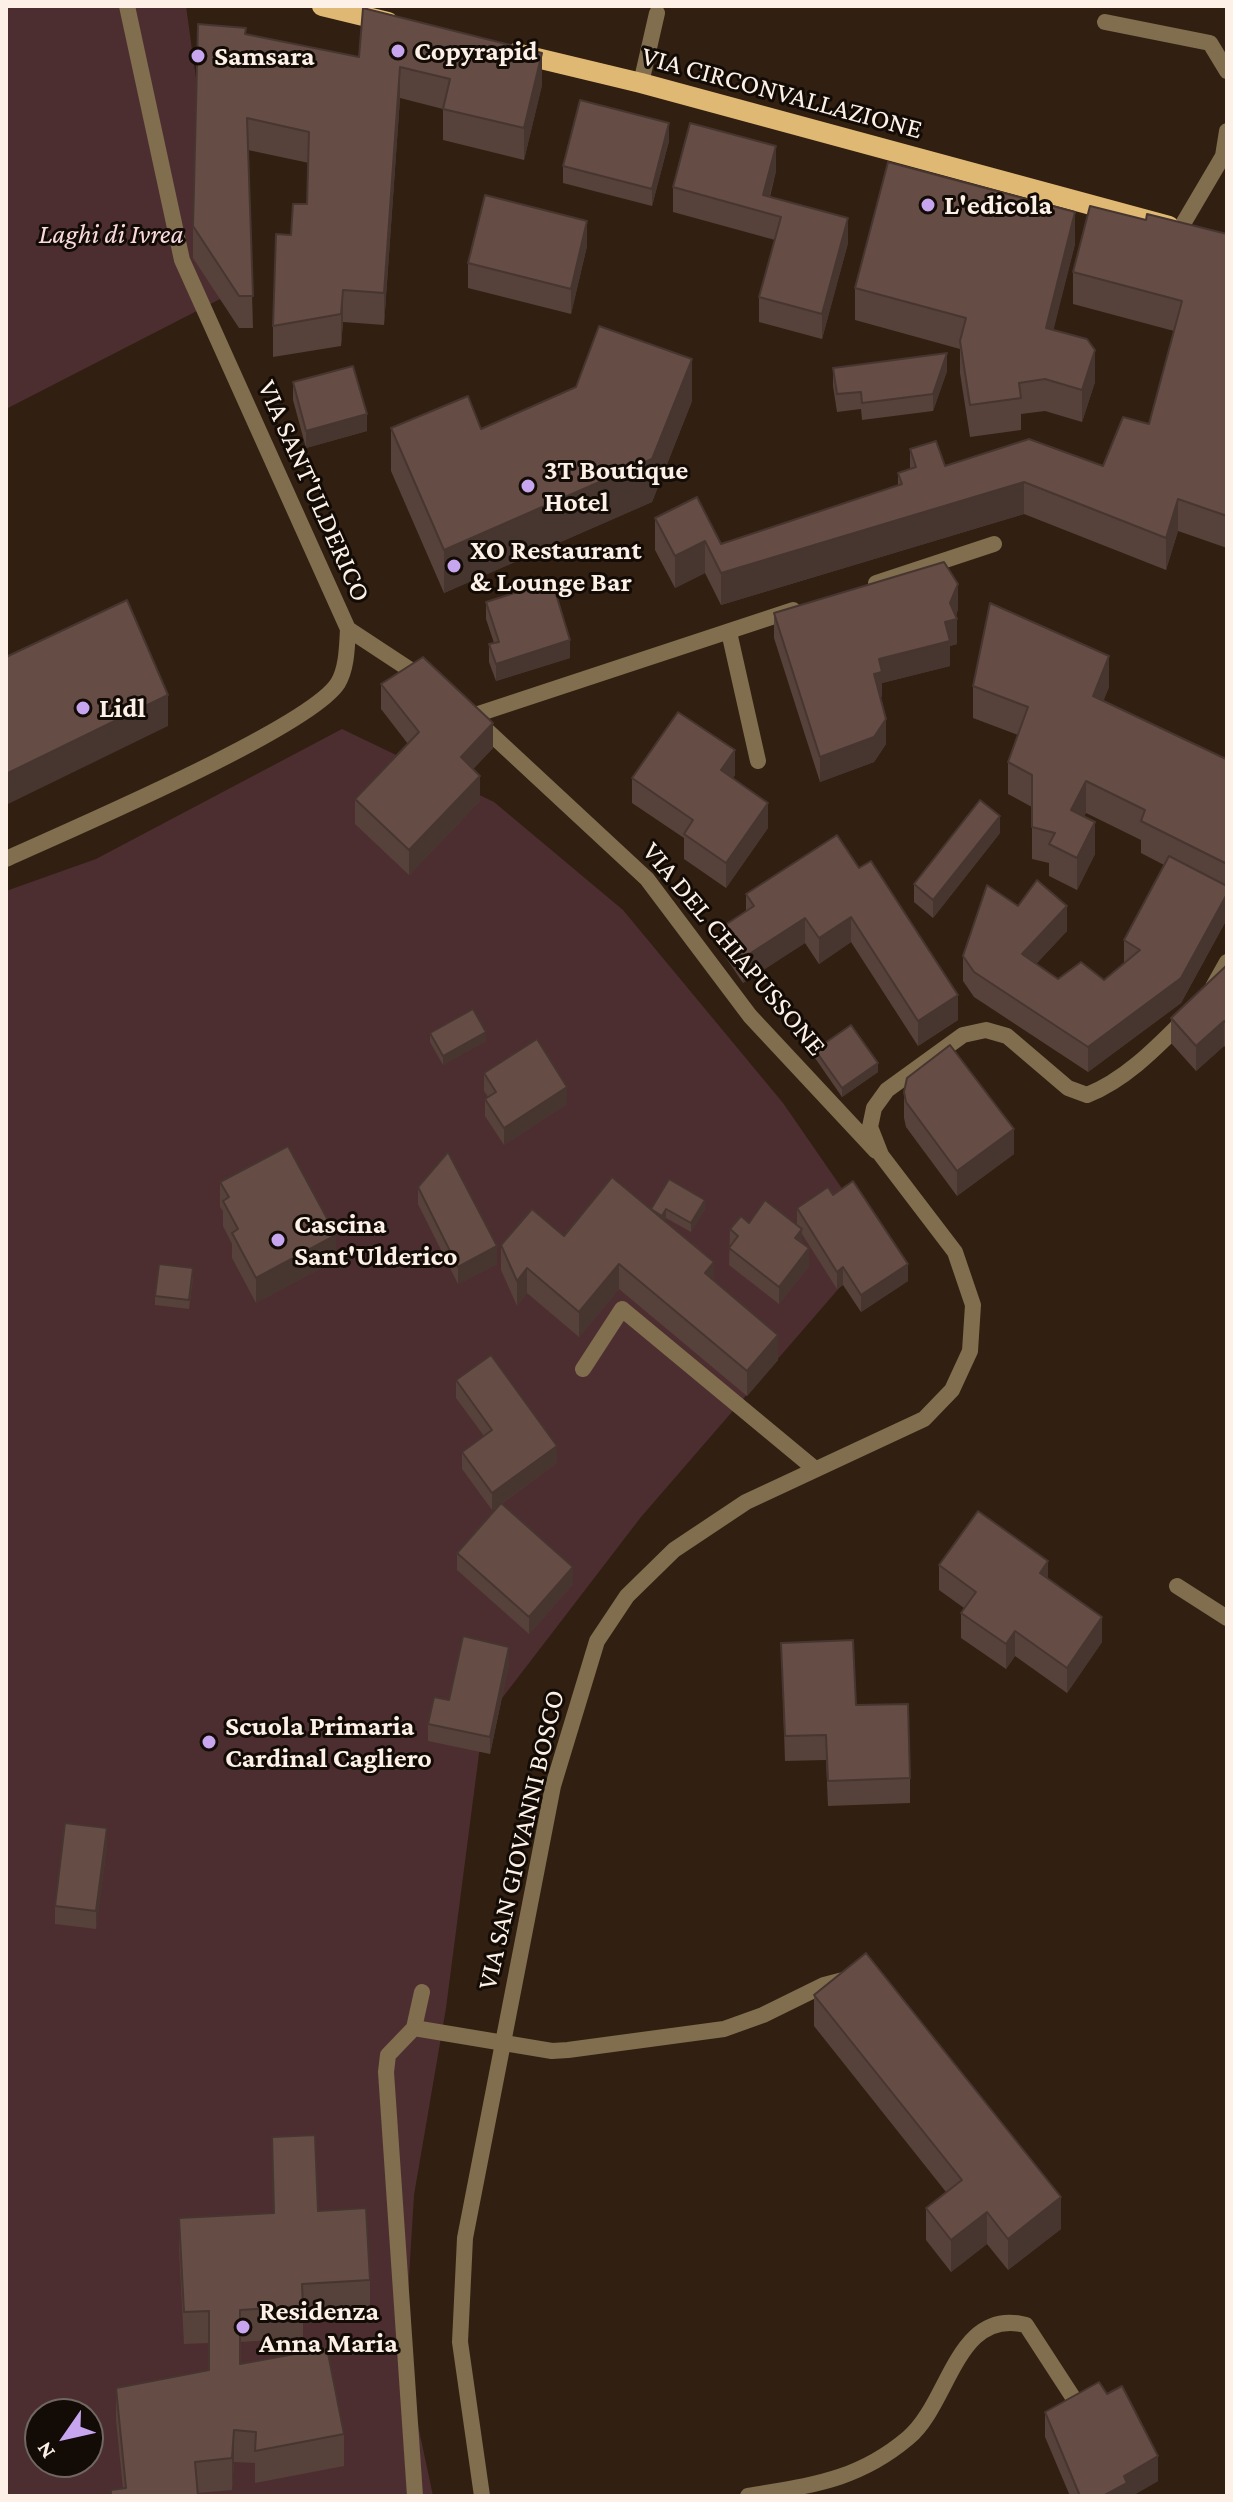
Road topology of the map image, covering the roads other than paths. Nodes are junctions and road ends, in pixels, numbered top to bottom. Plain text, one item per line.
1 (127, 6) edge
2 (322, 6) edge
3 (657, 13) dead end
4 (1105, 22) dead end
5 (413, 28) edge
6 (489, 47) edge
7 (1227, 71) edge
8 (641, 83) junction
9 (1227, 131) edge
10 (1180, 229) junction
11 (1204, 235) edge
12 (994, 544) dead end
13 (861, 588) edge
14 (802, 607) edge
15 (348, 629) junction
16 (729, 632) junction
17 (436, 687) edge
18 (758, 761) dead end
19 (6, 859) edge
20 (1227, 962) edge
21 (881, 1155) junction
22 (583, 1369) dead end
23 (815, 1469) junction
24 (1177, 1586) dead end
25 (1227, 1618) edge
26 (853, 1977) edge
27 (422, 1992) dead end
28 (414, 2028) junction
29 (503, 2043) junction
30 (1076, 2402) edge
31 (415, 2496) edge
32 (482, 2496) edge
33 (748, 2496) edge

1 - 15 street, VIA SANT'ULDERICO
2 - 5 main road
3 - 8 street
4 - 7 street
6 - 8 main road, VIA CIRCONVALLAZIONE
8 - 10 main road, VIA CIRCONVALLAZIONE
9 - 10 street
10 - 11 main road, VIA CIRCONVALLAZIONE
12 - 13 street
14 - 16 street, VIA DEL CHIAPUSSONE
15 - 17 street
15 - 19 street, VIA SANT'ULDERICO
16 - 18 street
16 - 21 street, VIA DEL CHIAPUSSONE
20 - 21 street, VIA SAN GIOVANNI BOSCO
21 - 23 street, VIA SAN GIOVANNI BOSCO
22 - 23 street
23 - 29 street, VIA SAN GIOVANNI BOSCO
24 - 25 street
26 - 29 street
27 - 28 street
28 - 29 street
28 - 31 street
29 - 32 street, VIA SAN GIOVANNI BOSCO
30 - 33 street

